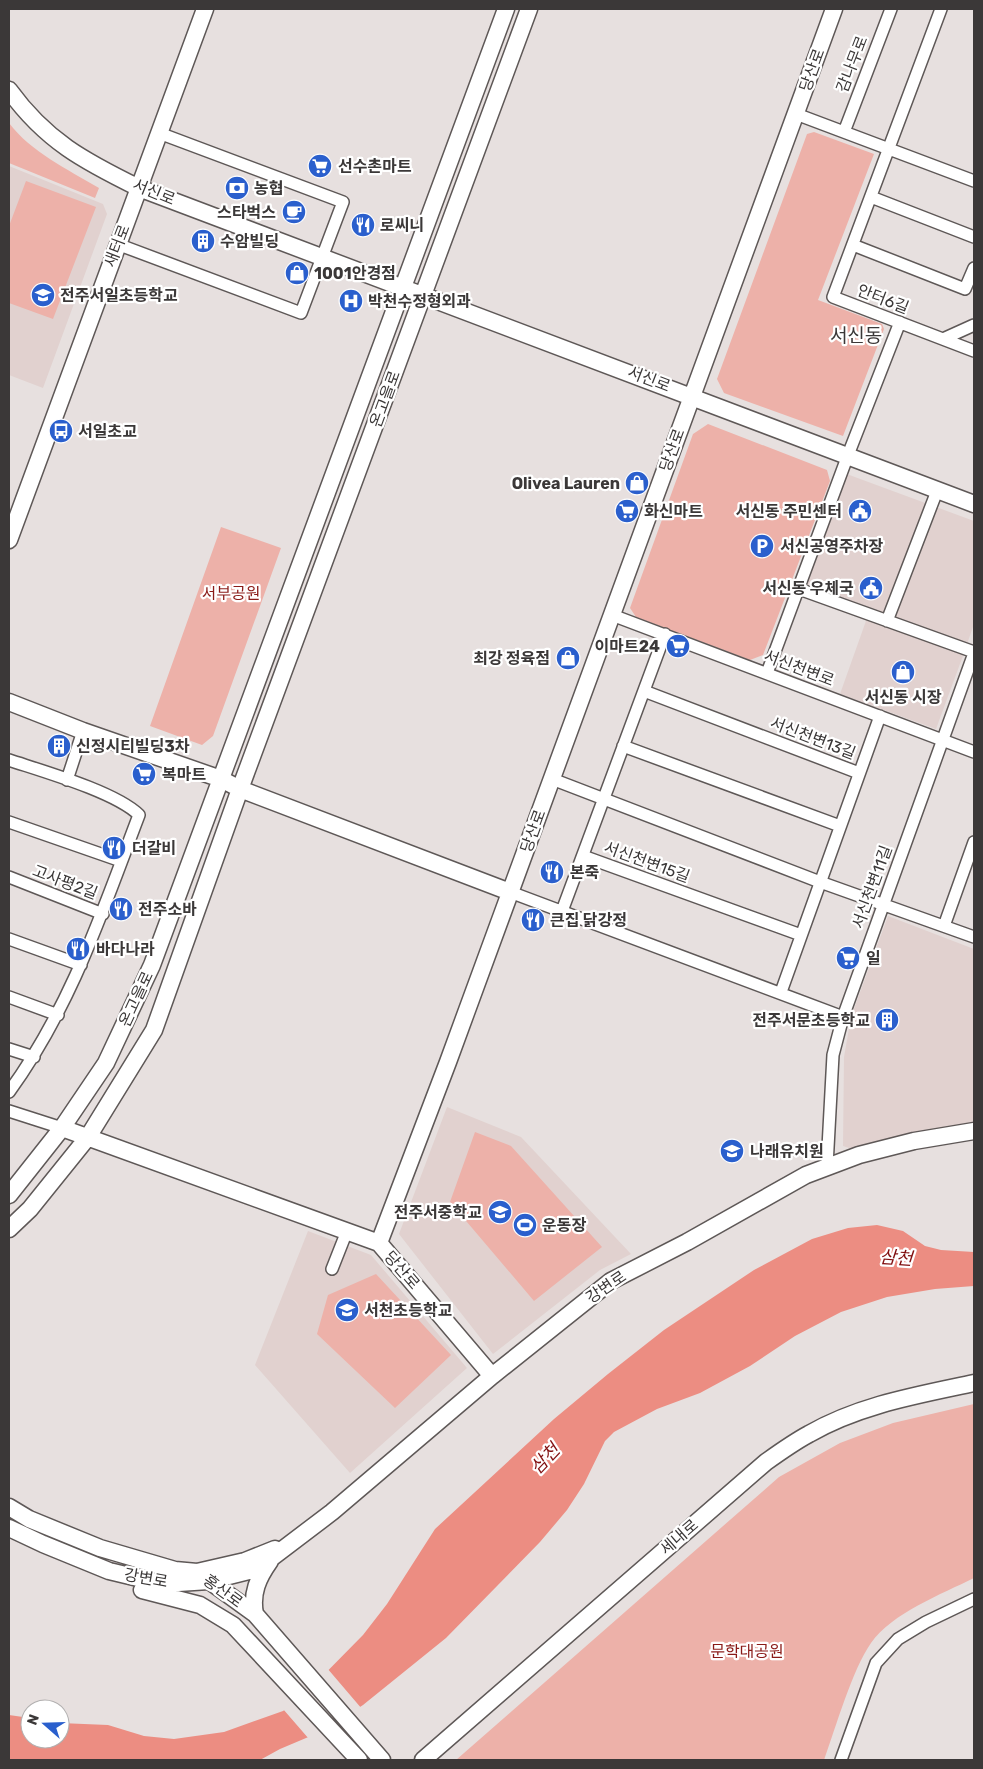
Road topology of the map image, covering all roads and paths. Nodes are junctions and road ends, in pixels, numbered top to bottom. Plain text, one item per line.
1 (205, 9) edge
2 (506, 9) edge
3 (529, 9) edge
4 (834, 9) edge
5 (891, 9) edge
6 (941, 9) edge
7 (9, 90) edge
8 (796, 114) junction
9 (844, 132) junction
10 (159, 133) junction
11 (889, 148) junction
12 (974, 181) edge
13 (139, 188) junction
14 (871, 197) junction
15 (974, 236) edge
16 (117, 244) junction
17 (853, 245) junction
18 (322, 256) junction
19 (974, 268) edge
20 (403, 287) junction
21 (424, 295) junction
22 (900, 322) junction
23 (974, 325) edge
24 (943, 339) junction
25 (974, 351) edge
26 (692, 395) junction
27 (848, 455) junction
28 (937, 491) junction
29 (974, 504) edge
30 (9, 540) edge
31 (799, 589) junction
32 (612, 614) junction
33 (888, 621) junction
34 (665, 634) junction
35 (974, 653) edge
36 (767, 673) junction
37 (644, 691) junction
38 (9, 702) edge
39 (880, 716) junction
40 (84, 731) junction
41 (942, 740) junction
42 (624, 746) junction
43 (974, 752) edge
44 (9, 760) edge
45 (859, 773) junction
46 (221, 779) junction
47 (552, 779) junction
48 (67, 780) junction
49 (240, 789) junction
50 (604, 798) junction
51 (9, 822) edge
52 (840, 826) junction
53 (974, 842) edge
54 (583, 856) junction
55 (121, 861) junction
56 (969, 874) edge
57 (12, 878) edge
58 (820, 882) junction
59 (510, 892) junction
60 (884, 904) junction
61 (562, 911) junction
62 (103, 914) junction
63 (944, 926) junction
64 (801, 935) junction
65 (974, 937) edge
66 (9, 939) edge
67 (81, 965) junction
68 (781, 992) junction
69 (9, 997) edge
70 (58, 1015) junction
71 (843, 1017) junction
72 (9, 1049) edge
73 (34, 1057) junction
74 (9, 1092) edge
75 (9, 1110) edge
76 (62, 1128) junction
77 (974, 1131) edge
78 (88, 1137) junction
79 (827, 1166) junction
80 (9, 1195) edge
81 (9, 1229) edge
82 (347, 1231) junction
83 (380, 1243) junction
84 (332, 1269) dead end
85 (492, 1376) junction
86 (974, 1383) edge
87 (9, 1507) edge
88 (9, 1528) edge
89 (294, 1542) junction
90 (271, 1559) junction
91 (109, 1571) junction
92 (203, 1576) junction
93 (974, 1599) edge
94 (255, 1614) junction
95 (438, 1753) edge
96 (359, 1760) edge
97 (382, 1760) edge
98 (423, 1760) edge
99 (841, 1760) edge

1 - 10 street, 새터로
2 - 20 street, 온고을로
3 - 21 street, 온고을로
4 - 8 street, 당산로
5 - 9 street, 감나무로
6 - 11 street, 안터6길
7 - 13 street, 서신로
8 - 9 street
8 - 26 street, 당산로
9 - 11 street
10 - 13 street, 새터로
10 - 18 street
11 - 12 street
11 - 14 street, 안터6길
13 - 16 street, 새터로
13 - 18 street, 서신로
14 - 15 street
14 - 17 street, 안터6길
16 - 18 street
16 - 30 street, 새터로
17 - 19 street
17 - 22 street, 안터6길
18 - 20 street, 서신로
20 - 21 street, 서신로
20 - 46 street, 온고을로
21 - 26 street, 서신로
21 - 49 street, 온고을로
22 - 24 street, 안터6길
22 - 27 street
23 - 24 street
24 - 25 street, 안터6길
26 - 27 street, 서신로
26 - 32 street, 당산로
27 - 28 street, 서신로
27 - 31 street
28 - 29 street, 서신로
28 - 33 street
31 - 33 street
31 - 36 street
32 - 34 street, 서신천변로
32 - 47 street, 당산로
33 - 35 street
34 - 36 street, 서신천변로
34 - 37 street, 서신천변15길
35 - 41 street, 서신천변11길
36 - 39 street, 서신천변로
37 - 42 street, 서신천변15길
37 - 45 street, 서신천변13길
38 - 40 street
39 - 41 street, 서신천변로
39 - 45 street, 서신천변13길
40 - 46 street
40 - 48 street
41 - 43 street, 서신천변로
41 - 60 street, 서신천변11길
42 - 50 street, 서신천변15길
42 - 52 street
44 - 48 street
45 - 52 street, 서신천변13길
46 - 49 street
46 - 76 street, 온고을로
47 - 50 street
47 - 59 street, 당산로
48 - 55 street, 고사평2길
49 - 59 street
49 - 78 street, 온고을로
50 - 54 street, 서신천변15길
50 - 58 street
51 - 55 street
52 - 58 street, 서신천변13길
53 - 56 street
54 - 61 street, 서신천변15길
54 - 64 street, 서신천변15길
55 - 62 street, 고사평2길
56 - 63 street
57 - 62 street, 고사평2길
58 - 60 street
58 - 64 street, 서신천변13길
59 - 61 street
59 - 83 street, 당산로
60 - 63 street
60 - 71 street, 서신천변11길
61 - 68 street
62 - 67 street, 고사평2길
63 - 65 street
64 - 68 street, 서신천변13길
66 - 67 street
67 - 70 street, 고사평2길
68 - 71 street
69 - 70 street
70 - 73 street, 고사평2길
71 - 79 street, 서신천변11길
72 - 73 street
73 - 74 street, 고사평2길
75 - 76 street
76 - 78 street
76 - 80 street, 온고을로
77 - 79 street, 강변로
78 - 81 street, 온고을로
78 - 82 street
79 - 85 street, 강변로
82 - 83 street
82 - 84 street
83 - 85 street, 당산로
85 - 89 street, 강변로
86 - 95 street, 세내로
87 - 92 street, 홍산로
88 - 91 street, 홍산로
89 - 90 street, 강변로
89 - 92 street, 강변로
90 - 92 street, 강변로
90 - 94 street
91 - 92 street, 강변로
91 - 96 street, 홍산로
92 - 94 street, 홍산로
93 - 99 street
94 - 97 street, 홍산로
95 - 98 street, 세내로

